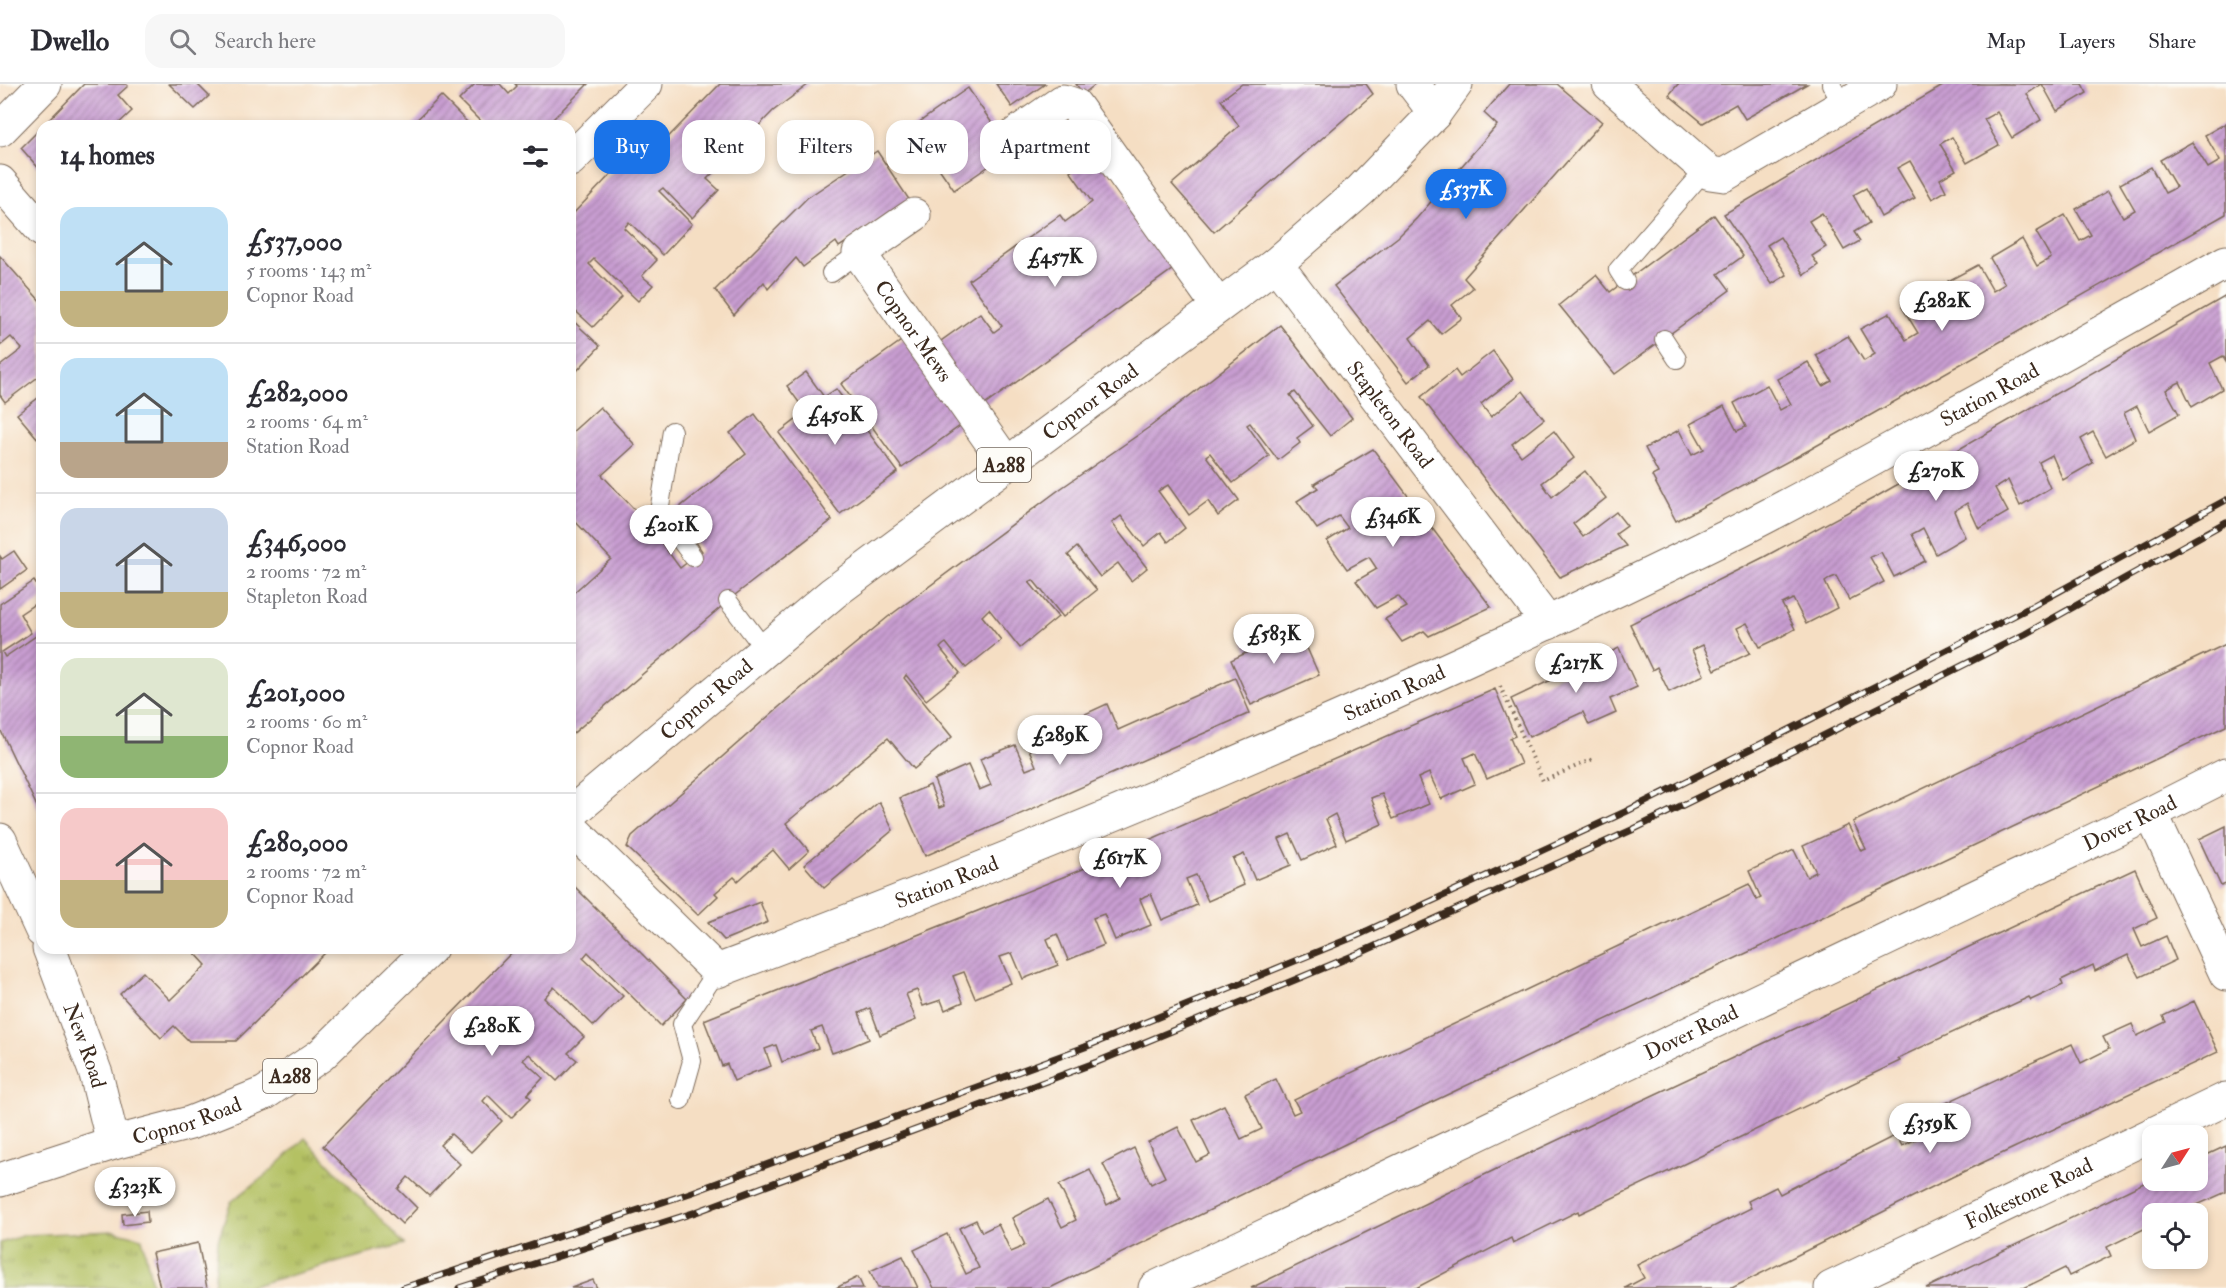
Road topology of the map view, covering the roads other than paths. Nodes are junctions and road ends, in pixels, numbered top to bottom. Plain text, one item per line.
1 (45, 84) edge
2 (646, 84) edge
3 (1413, 84) edge
4 (1456, 84) edge
5 (1609, 84) edge
6 (1880, 84) edge
7 (1837, 95) edge
8 (1435, 113) junction
9 (1036, 120) edge
10 (1086, 120) edge
11 (0, 130) edge
12 (576, 154) edge
13 (1111, 156) edge
14 (1706, 169) junction
15 (0, 182) edge
16 (914, 214) dead end
17 (36, 223) edge
18 (859, 254) junction
19 (2226, 261) edge
20 (1275, 264) junction
21 (831, 273) dead end
22 (1625, 281) dead end
23 (1218, 306) junction
24 (1664, 339) dead end
25 (1677, 359) dead end
26 (672, 431) dead end
27 (1006, 463) junction
28 (693, 557) dead end
29 (728, 601) dead end
30 (1548, 623) junction
31 (765, 650) junction
32 (2226, 775) edge
33 (576, 809) edge
34 (2151, 813) junction
35 (576, 833) edge
36 (0, 840) edge
37 (36, 918) edge
38 (51, 954) edge
39 (425, 954) edge
40 (717, 971) junction
41 (2226, 974) edge
42 (2226, 1099) edge
43 (681, 1100) dead end
44 (113, 1143) junction
45 (0, 1180) edge
46 (1155, 1288) edge
47 (1831, 1288) edge

1 - 11 street
2 - 12 street
3 - 8 street
4 - 8 street, Copnor Road / A288
5 - 14 street
6 - 7 street
7 - 14 street
8 - 20 street, Copnor Road / A288
9 - 10 street
13 - 23 street
14 - 22 lane
15 - 17 street
16 - 18 street
18 - 21 lane
18 - 27 street, Copnor Mews
19 - 30 street, Station Road
20 - 23 street, Copnor Road / A288
20 - 30 street, Stapleton Road
23 - 27 street, Copnor Road / A288
24 - 25 lane
26 - 28 lane
27 - 31 street, Copnor Road / A288
29 - 31 lane
30 - 40 street, Station Road
31 - 33 street, Copnor Road / A288
32 - 34 street, Dover Road
34 - 41 street
34 - 46 street, Dover Road
35 - 40 street
36 - 37 street
38 - 44 street, New Road
39 - 44 street, Copnor Road / A288
40 - 43 lane
42 - 47 street, Folkestone Road
44 - 45 street, Copnor Road / A288

